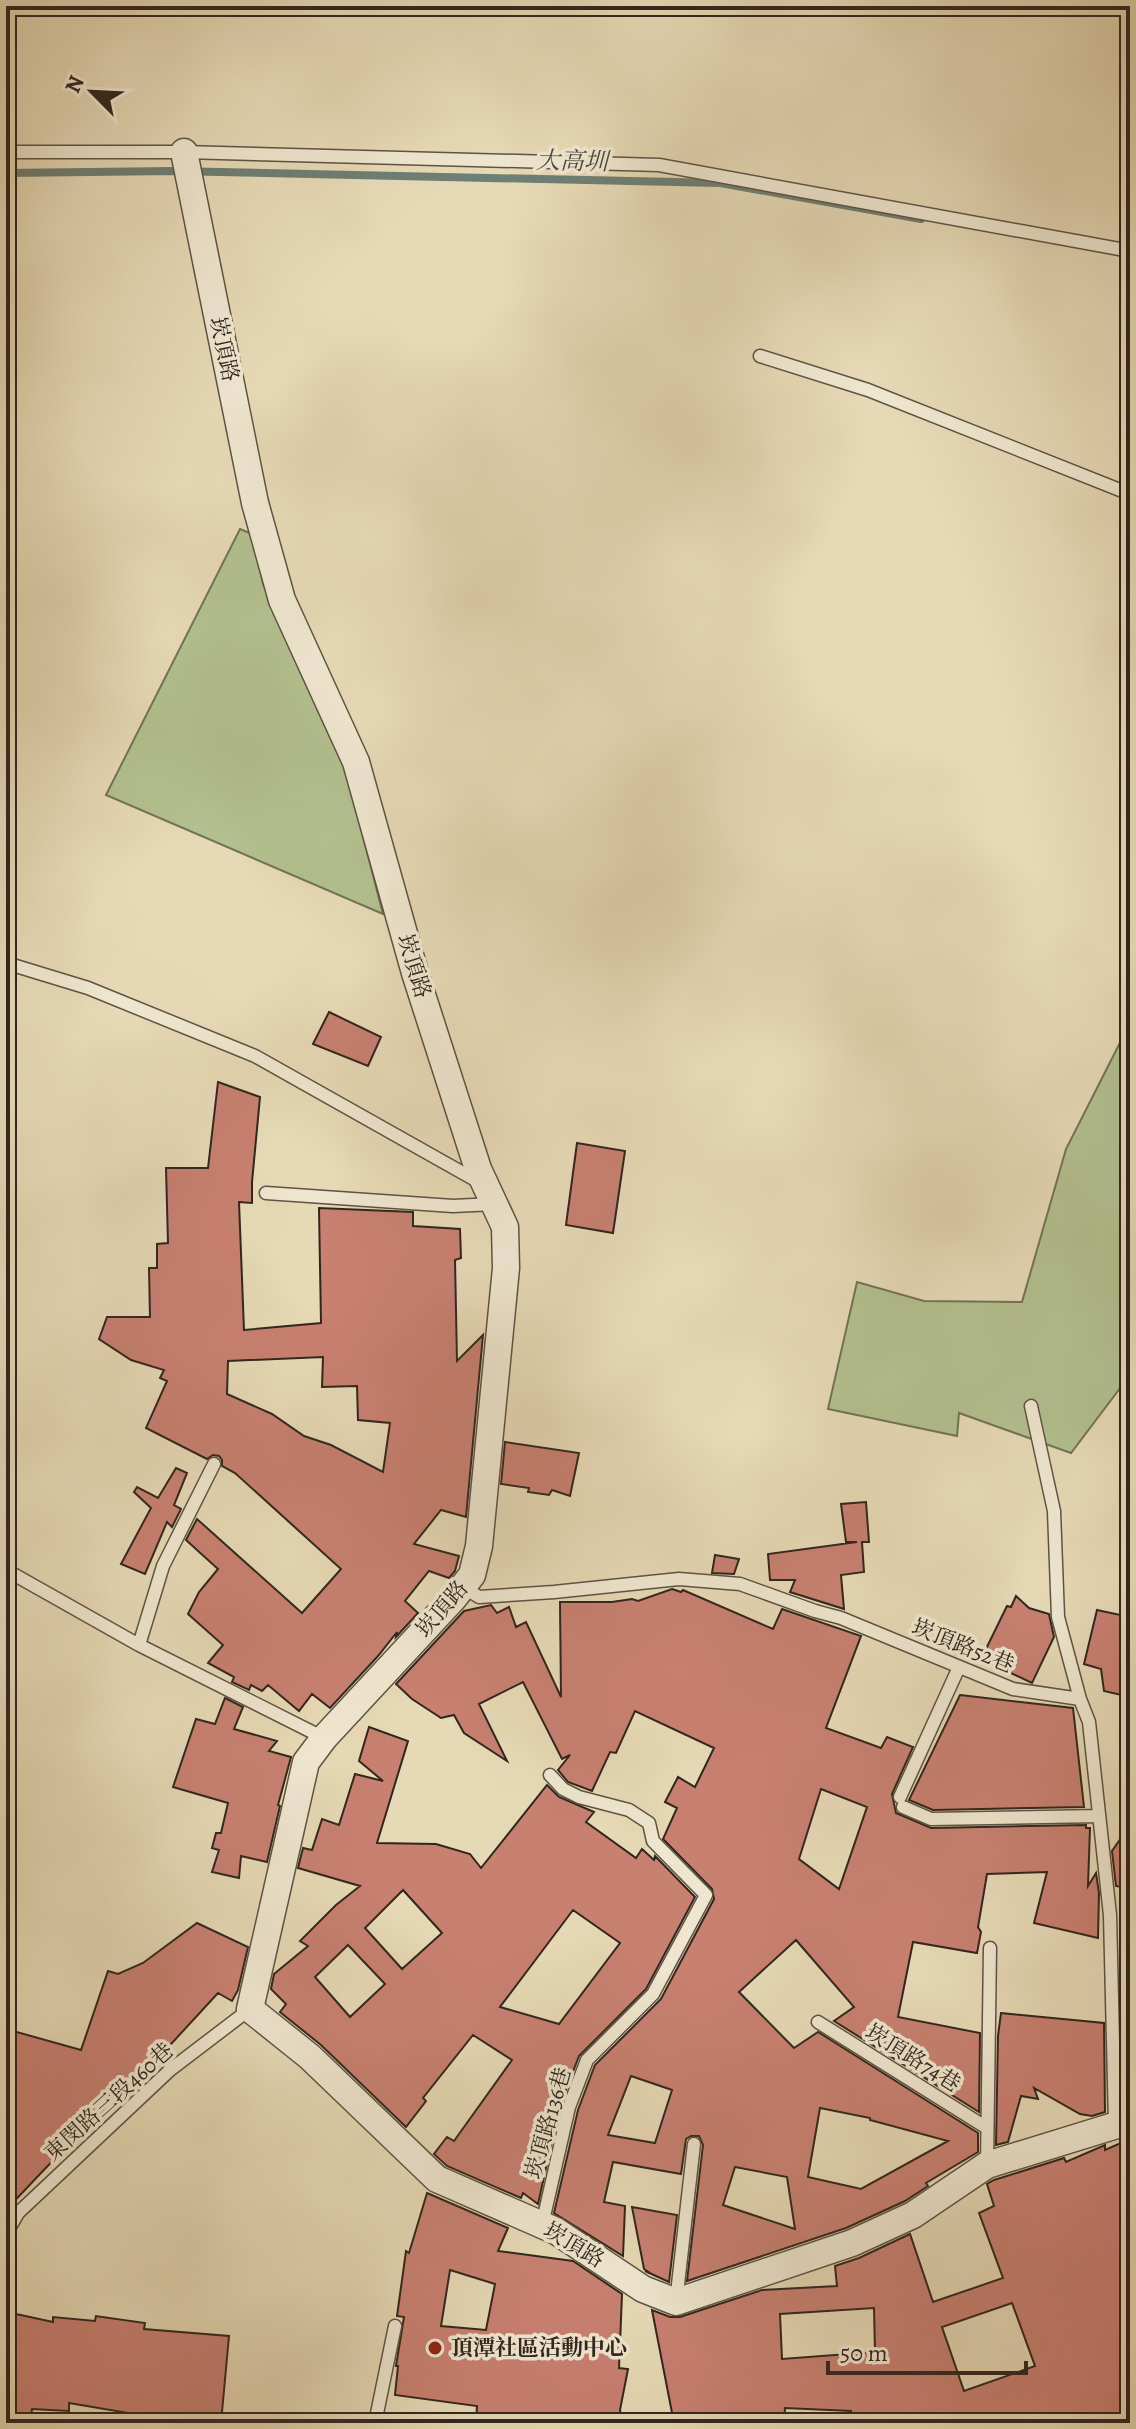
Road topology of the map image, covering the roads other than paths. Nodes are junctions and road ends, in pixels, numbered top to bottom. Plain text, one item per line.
1 (6, 152) edge
2 (184, 152) junction
3 (1130, 251) edge
4 (760, 356) dead end
5 (1130, 494) edge
6 (6, 963) edge
7 (266, 1193) dead end
8 (490, 1195) junction
9 (1031, 1406) dead end
10 (214, 1464) dead end
11 (6, 1570) edge
12 (463, 1587) junction
13 (139, 1645) junction
14 (959, 1667) junction
15 (1080, 1699) junction
16 (324, 1738) junction
17 (550, 1775) dead end
18 (1099, 1816) junction
19 (990, 1948) dead end
20 (250, 2009) junction
21 (818, 2022) dead end
22 (1122, 2123) edge
23 (987, 2128) junction
24 (694, 2144) dead end
25 (987, 2165) junction
26 (542, 2225) junction
27 (6, 2234) edge
28 (676, 2302) junction
29 (395, 2326) dead end
30 (375, 2423) edge

1 - 2 lane
2 - 3 lane
2 - 8 street, 崁頂路
4 - 5 lane
6 - 8 lane
7 - 8 lane
8 - 12 street, 崁頂路
9 - 15 lane
10 - 13 lane
11 - 13 lane
12 - 14 lane, 崁頂路52巷
12 - 16 street, 崁頂路
13 - 16 lane
14 - 15 lane, 崁頂路52巷
14 - 18 lane
15 - 18 lane
16 - 20 street, 崁頂路
17 - 26 lane, 崁頂路136巷
18 - 22 lane
19 - 23 lane, 崁頂路74巷
20 - 26 street, 崁頂路
20 - 27 lane, 東閔路三段460巷
21 - 23 lane, 崁頂路74巷
22 - 25 street
23 - 25 lane, 崁頂路74巷
24 - 28 lane
25 - 28 street
26 - 28 street, 崁頂路
29 - 30 lane

